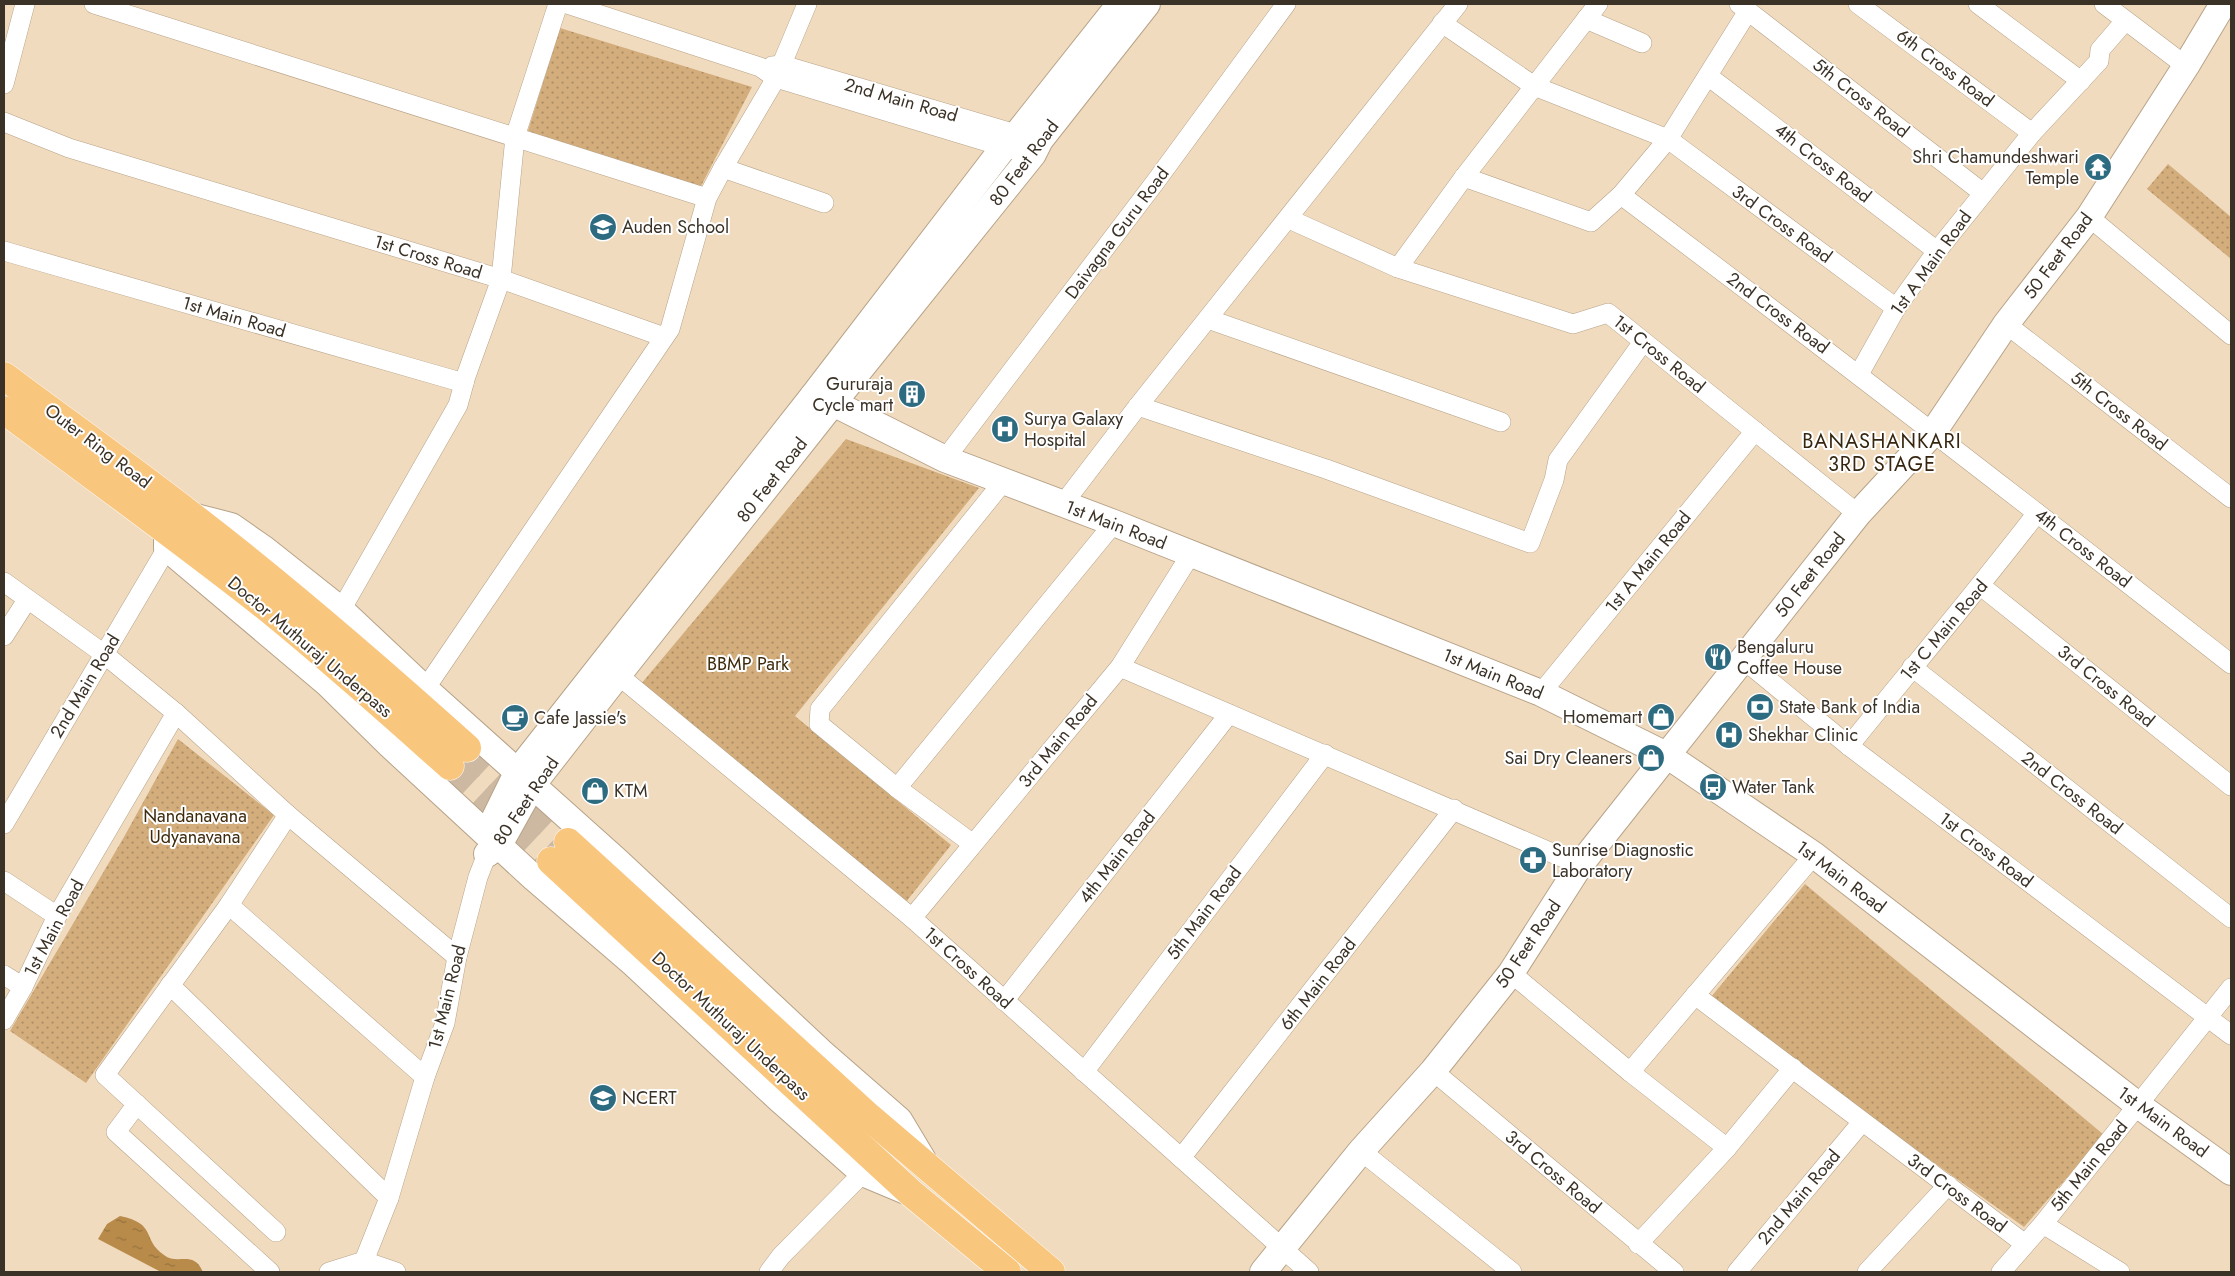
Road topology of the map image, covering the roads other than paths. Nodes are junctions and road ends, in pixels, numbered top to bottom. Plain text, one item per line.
1 (25, 4) edge
2 (94, 4) edge
3 (558, 4) edge
4 (567, 4) edge
5 (807, 4) edge
6 (1120, 4) edge
7 (1147, 4) edge
8 (1286, 4) edge
9 (1458, 4) edge
10 (1598, 4) edge
11 (1858, 4) edge
12 (1978, 4) edge
13 (2104, 4) edge
14 (2223, 4) edge
15 (1744, 7) edge
16 (1586, 19) junction
17 (2126, 21) junction
18 (1442, 23) junction
19 (1642, 43) dead end
20 (2186, 66) junction
21 (780, 72) junction
22 (1708, 76) junction
23 (2081, 81) junction
24 (4, 84) edge
25 (1534, 86) junction
26 (4, 122) edge
27 (2032, 132) junction
28 (516, 137) junction
29 (1668, 140) junction
30 (1024, 144) junction
31 (723, 168) junction
32 (1464, 177) junction
33 (1983, 193) junction
34 (1621, 195) junction
35 (707, 198) junction
36 (824, 203) dead end
37 (2089, 217) junction
38 (1289, 219) junction
39 (4, 251) edge
40 (1937, 251) junction
41 (1398, 268) junction
42 (501, 279) junction
43 (1896, 308) junction
44 (1208, 319) junction
45 (2006, 324) junction
46 (2231, 335) edge
47 (664, 337) junction
48 (1643, 342) junction
49 (1858, 374) junction
50 (4, 376) edge
51 (464, 382) junction
52 (823, 399) junction
53 (1138, 406) junction
54 (4, 410) edge
55 (1501, 422) dead end
56 (1755, 431) junction
57 (1932, 434) junction
58 (945, 459) junction
59 (1003, 482) junction
60 (2231, 498) edge
61 (1063, 504) junction
62 (2037, 513) junction
63 (1858, 514) junction
64 (192, 516) junction
65 (1114, 523) junction
66 (167, 539) junction
67 (1191, 554) junction
68 (4, 582) edge
69 (1981, 586) junction
70 (27, 600) junction
71 (341, 610) junction
72 (4, 636) edge
73 (104, 654) junction
74 (1744, 660) junction
75 (2231, 664) edge
76 (1120, 666) junction
77 (1912, 667) junction
78 (618, 675) junction
79 (425, 689) junction
80 (1541, 693) junction
81 (176, 713) junction
82 (1229, 714) junction
83 (1849, 746) junction
84 (1325, 754) junction
85 (1668, 756) junction
86 (526, 778) junction
87 (2231, 786) edge
88 (897, 788) junction
89 (1454, 809) junction
90 (288, 815) junction
91 (4, 824) edge
92 (491, 844) junction
93 (973, 844) junction
94 (1814, 855) junction
95 (1580, 865) junction
96 (4, 881) edge
97 (230, 905) junction
98 (57, 916) junction
99 (912, 918) junction
100 (2231, 918) edge
101 (457, 957) junction
102 (1511, 973) junction
103 (4, 975) edge
104 (170, 986) junction
105 (23, 987) junction
106 (2231, 988) edge
107 (1696, 995) junction
108 (1004, 1000) junction
109 (2206, 1017) junction
110 (4, 1020) edge
111 (2231, 1035) edge
112 (1793, 1068) junction
113 (1433, 1071) junction
114 (1084, 1072) junction
115 (1630, 1072) junction
116 (425, 1077) junction
117 (137, 1104) junction
118 (2138, 1105) junction
119 (1862, 1122) junction
120 (1728, 1148) junction
121 (1361, 1151) junction
122 (1181, 1158) junction
123 (928, 1169) junction
124 (2231, 1172) edge
125 (863, 1173) junction
126 (1948, 1185) junction
127 (911, 1193) junction
128 (389, 1198) junction
129 (2043, 1224) junction
130 (276, 1232) dead end
131 (1638, 1244) junction
132 (2025, 1244) junction
133 (1282, 1250) junction
134 (364, 1261) junction
135 (270, 1272) edge
136 (329, 1272) edge
137 (396, 1272) edge
138 (769, 1272) edge
139 (1007, 1272) edge
140 (1051, 1272) edge
141 (1263, 1272) edge
142 (1309, 1272) edge
143 (1512, 1272) edge
144 (1674, 1272) edge
145 (1737, 1272) edge
146 (1867, 1272) edge
147 (2001, 1272) edge
148 (2117, 1272) edge

1 - 24 street
2 - 28 street
3 - 28 street
4 - 21 street, 2nd Main Road
5 - 21 street
6 - 30 street, 80 Feet Road
7 - 30 street, 80 Feet Road
8 - 58 street, Daivagna Guru Road
9 - 18 street
10 - 16 street
11 - 27 street, 6th Cross Road
12 - 23 street
13 - 17 street
14 - 20 street, 50 Feet Road
15 - 22 street
15 - 33 street, 5th Cross Road
16 - 19 street
16 - 25 street
17 - 20 street
17 - 23 street, 1st A Main Road
18 - 25 street, 3rd Cross Road
18 - 38 street
20 - 37 street, 50 Feet Road
21 - 30 street, 2nd Main Road
21 - 31 street
22 - 29 street
22 - 40 street, 4th Cross Road
23 - 27 street, 1st A Main Road
25 - 29 street, 3rd Cross Road
25 - 32 street
26 - 42 street, 1st Cross Road
27 - 33 street, 1st A Main Road
28 - 35 street
28 - 42 street
29 - 34 street
29 - 43 street, 3rd Cross Road
30 - 52 street, 80 Feet Road
31 - 35 street
31 - 36 street
32 - 34 street
32 - 41 street
33 - 40 street, 1st A Main Road
34 - 49 street, 2nd Cross Road
35 - 47 street
37 - 45 street, 50 Feet Road
37 - 46 street
38 - 41 street, 1st Cross Road
38 - 44 street
39 - 51 street, 1st Main Road
40 - 43 street, 1st A Main Road
41 - 48 street, 1st Cross Road
42 - 47 street
42 - 51 street, 1st Cross Road
43 - 49 street, 1st A Main Road
44 - 53 street
44 - 55 street
45 - 57 street, 50 Feet Road
45 - 60 street, 5th Cross Road
47 - 79 street
48 - 53 street
48 - 56 street, 1st Cross Road
49 - 57 street, 2nd Cross Road
50 - 64 highway, Outer Ring Road
51 - 71 street, 1st Cross Road
52 - 58 street, 1st Main Road
52 - 78 street, 80 Feet Road
52 - 86 street, 80 Feet Road
53 - 61 street
54 - 66 highway, Outer Ring Road
56 - 63 street, 1st Cross Road
56 - 80 street, 1st A Main Road
57 - 62 street, 4th Cross Road
57 - 63 street, 50 Feet Road
58 - 59 street, 1st Main Road
59 - 61 street, 1st Main Road
59 - 88 street
61 - 65 street, 1st Main Road
62 - 69 street, 1st C Main Road
62 - 75 street, 4th Cross Road
63 - 74 street, 50 Feet Road
64 - 66 highway, Doctor Muthuraj Underpass
64 - 71 street
65 - 67 street, 1st Main Road
65 - 88 street
66 - 73 street, 2nd Main Road
66 - 92 street
67 - 76 street, 3rd Main Road
67 - 80 street, 1st Main Road
68 - 70 street
69 - 77 street, 1st C Main Road
69 - 87 street, 3rd Cross Road
70 - 72 street
70 - 73 street
71 - 79 street
73 - 81 street
73 - 91 street, 2nd Main Road
74 - 83 street, 1st Cross Road
74 - 85 street, 50 Feet Road
76 - 82 street
76 - 93 street, 3rd Main Road
77 - 83 street, 1st C Main Road
77 - 100 street, 2nd Cross Road
78 - 86 street, 80 Feet Road
78 - 99 street, 1st Cross Road
79 - 86 street
80 - 85 street, 1st Main Road
81 - 90 street
81 - 98 street, 1st Main Road
82 - 84 street
82 - 108 street, 4th Main Road
83 - 109 street, 1st Cross Road
84 - 89 street
84 - 114 street, 5th Main Road
85 - 94 street, 1st Main Road
85 - 95 street, 50 Feet Road
86 - 92 street, 80 Feet Road
86 - 123 street
88 - 93 street
89 - 95 street
89 - 122 street, 6th Main Road
90 - 97 street
90 - 101 street
92 - 101 street, 1st Main Road
92 - 125 street
93 - 99 street, 3rd Main Road
94 - 107 street
94 - 118 street, 1st Main Road
95 - 102 street, 50 Feet Road
96 - 98 street, 1st Main Road
97 - 104 street
97 - 116 street
98 - 105 street, 1st Main Road
99 - 108 street, 1st Cross Road
101 - 116 street, 1st Main Road
102 - 113 street, 50 Feet Road
102 - 115 street
103 - 105 street, 1st Main Road
104 - 117 street
104 - 128 street
105 - 110 street, 1st Main Road
106 - 109 street, 5th Main Road
107 - 112 street, 3rd Cross Road
107 - 115 street
108 - 114 street, 1st Cross Road
109 - 111 street, 1st Cross Road
109 - 118 street, 5th Main Road
112 - 119 street, 3rd Cross Road
112 - 120 street
113 - 121 street, 50 Feet Road
113 - 131 street, 3rd Cross Road
114 - 122 street, 1st Cross Road
115 - 120 street
116 - 128 street, 1st Main Road
117 - 130 street
117 - 135 street
118 - 124 street, 1st Main Road
118 - 129 street, 5th Main Road
119 - 126 street, 3rd Cross Road
119 - 145 street, 2nd Main Road
120 - 131 street
121 - 133 street, 50 Feet Road
121 - 143 street
122 - 133 street, 1st Cross Road
123 - 127 highway, Doctor Muthuraj Underpass
123 - 140 highway
125 - 127 street
125 - 138 street
126 - 132 street, 3rd Cross Road
126 - 146 street
127 - 139 highway
128 - 134 street, 1st Main Road
129 - 132 street, 5th Main Road
129 - 148 street
131 - 144 street, 3rd Cross Road
132 - 147 street, 5th Main Road
133 - 141 street, 50 Feet Road
133 - 142 street, 1st Cross Road
134 - 136 street
134 - 137 street

